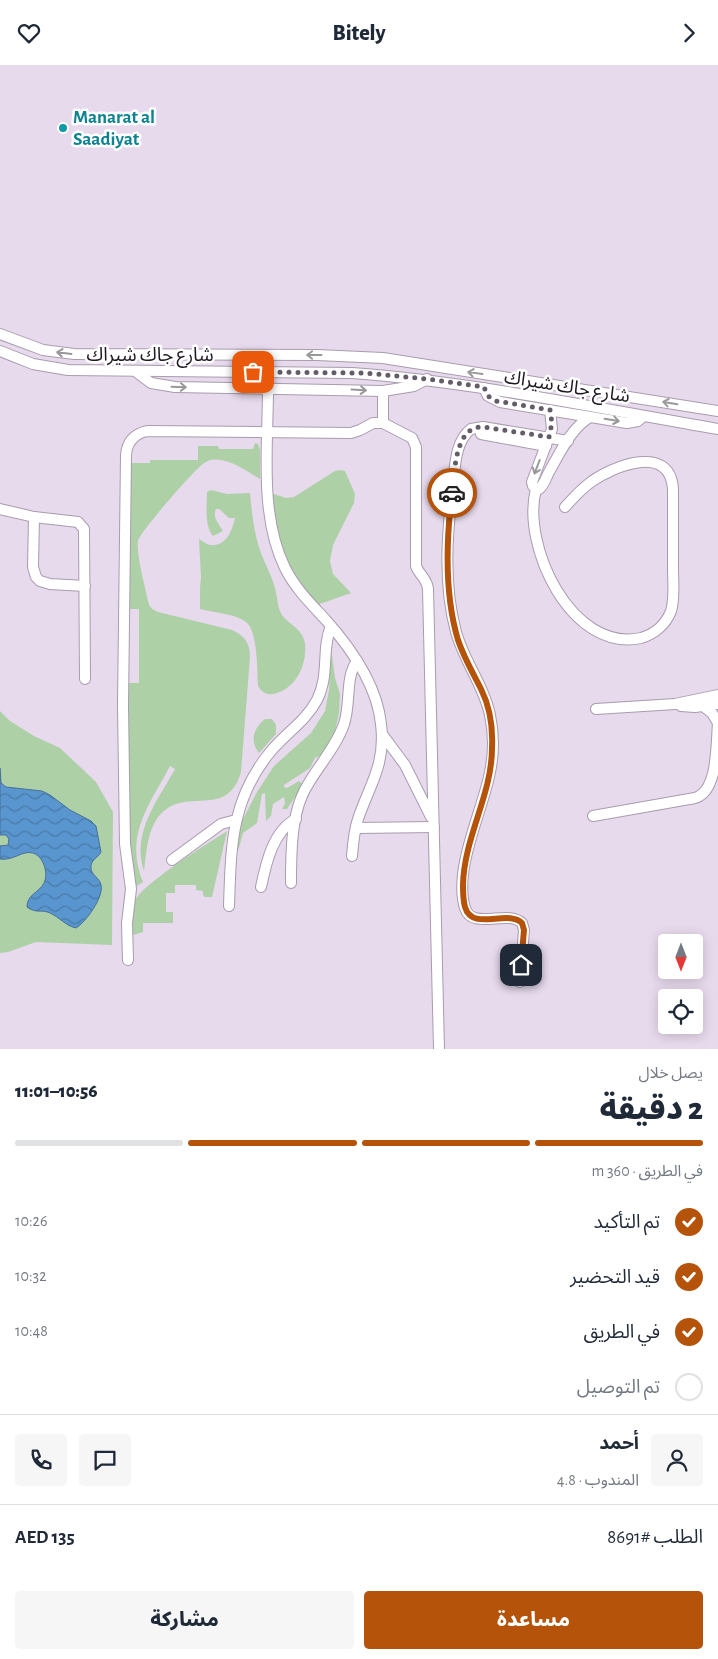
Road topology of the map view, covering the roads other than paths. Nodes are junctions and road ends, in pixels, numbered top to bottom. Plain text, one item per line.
1 (0, 334) edge
2 (0, 352) edge
3 (135, 371) junction
4 (427, 379) junction
5 (484, 387) junction
6 (268, 388) junction
7 (383, 391) junction
8 (550, 410) junction
9 (718, 411) edge
10 (644, 416) junction
11 (590, 417) junction
12 (383, 423) junction
13 (718, 429) edge
14 (267, 432) junction
15 (568, 441) junction
16 (547, 442) junction
17 (536, 489) junction
18 (565, 507) dead end
19 (0, 509) edge
20 (34, 517) junction
21 (85, 585) junction
22 (331, 626) junction
23 (357, 661) junction
24 (85, 679) dead end
25 (717, 699) edge
26 (675, 704) junction
27 (703, 706) junction
28 (596, 709) dead end
29 (718, 723) edge
30 (382, 735) junction
31 (593, 816) dead end
32 (296, 819) junction
33 (236, 820) junction
34 (433, 825) junction
35 (356, 828) junction
36 (352, 856) dead end
37 (172, 860) dead end
38 (291, 883) dead end
39 (261, 887) dead end
40 (229, 905) dead end
41 (128, 960) dead end
42 (520, 982) dead end
43 (439, 1049) edge

9 -> 1 street, شارع جاك شيراك
2 - 3 street, شارع جاك شيراك
3 - 4 street, شارع جاك شيراك
3 -> 6 street
4 - 5 street, شارع جاك شيراك
4 - 7 street
5 - 8 street
5 - 10 street, شارع جاك شيراك
6 -> 7 street
6 - 14 street
7 - 12 street
8 - 11 street
8 - 16 street
11 -> 10 street
10 - 13 street, شارع جاك شيراك
11 - 15 street
12 - 14 street
12 - 34 street
14 - 22 street
14 - 41 street
15 - 16 street
15 - 17 street
16 -> 17 street
16 - 42 street
17 - 18 street
19 - 20 street
20 - 21 street
20 - 21 street
21 - 24 street
22 - 23 street
22 - 33 street
23 - 30 street
23 - 32 street
25 - 26 street
25 - 27 street
26 - 27 street
26 - 28 street
27 - 29 street
29 - 31 street
30 - 34 street
30 - 35 street
32 - 38 street
32 - 39 street
33 - 37 street
33 - 40 street
34 - 35 street
34 - 43 street
35 - 36 street

